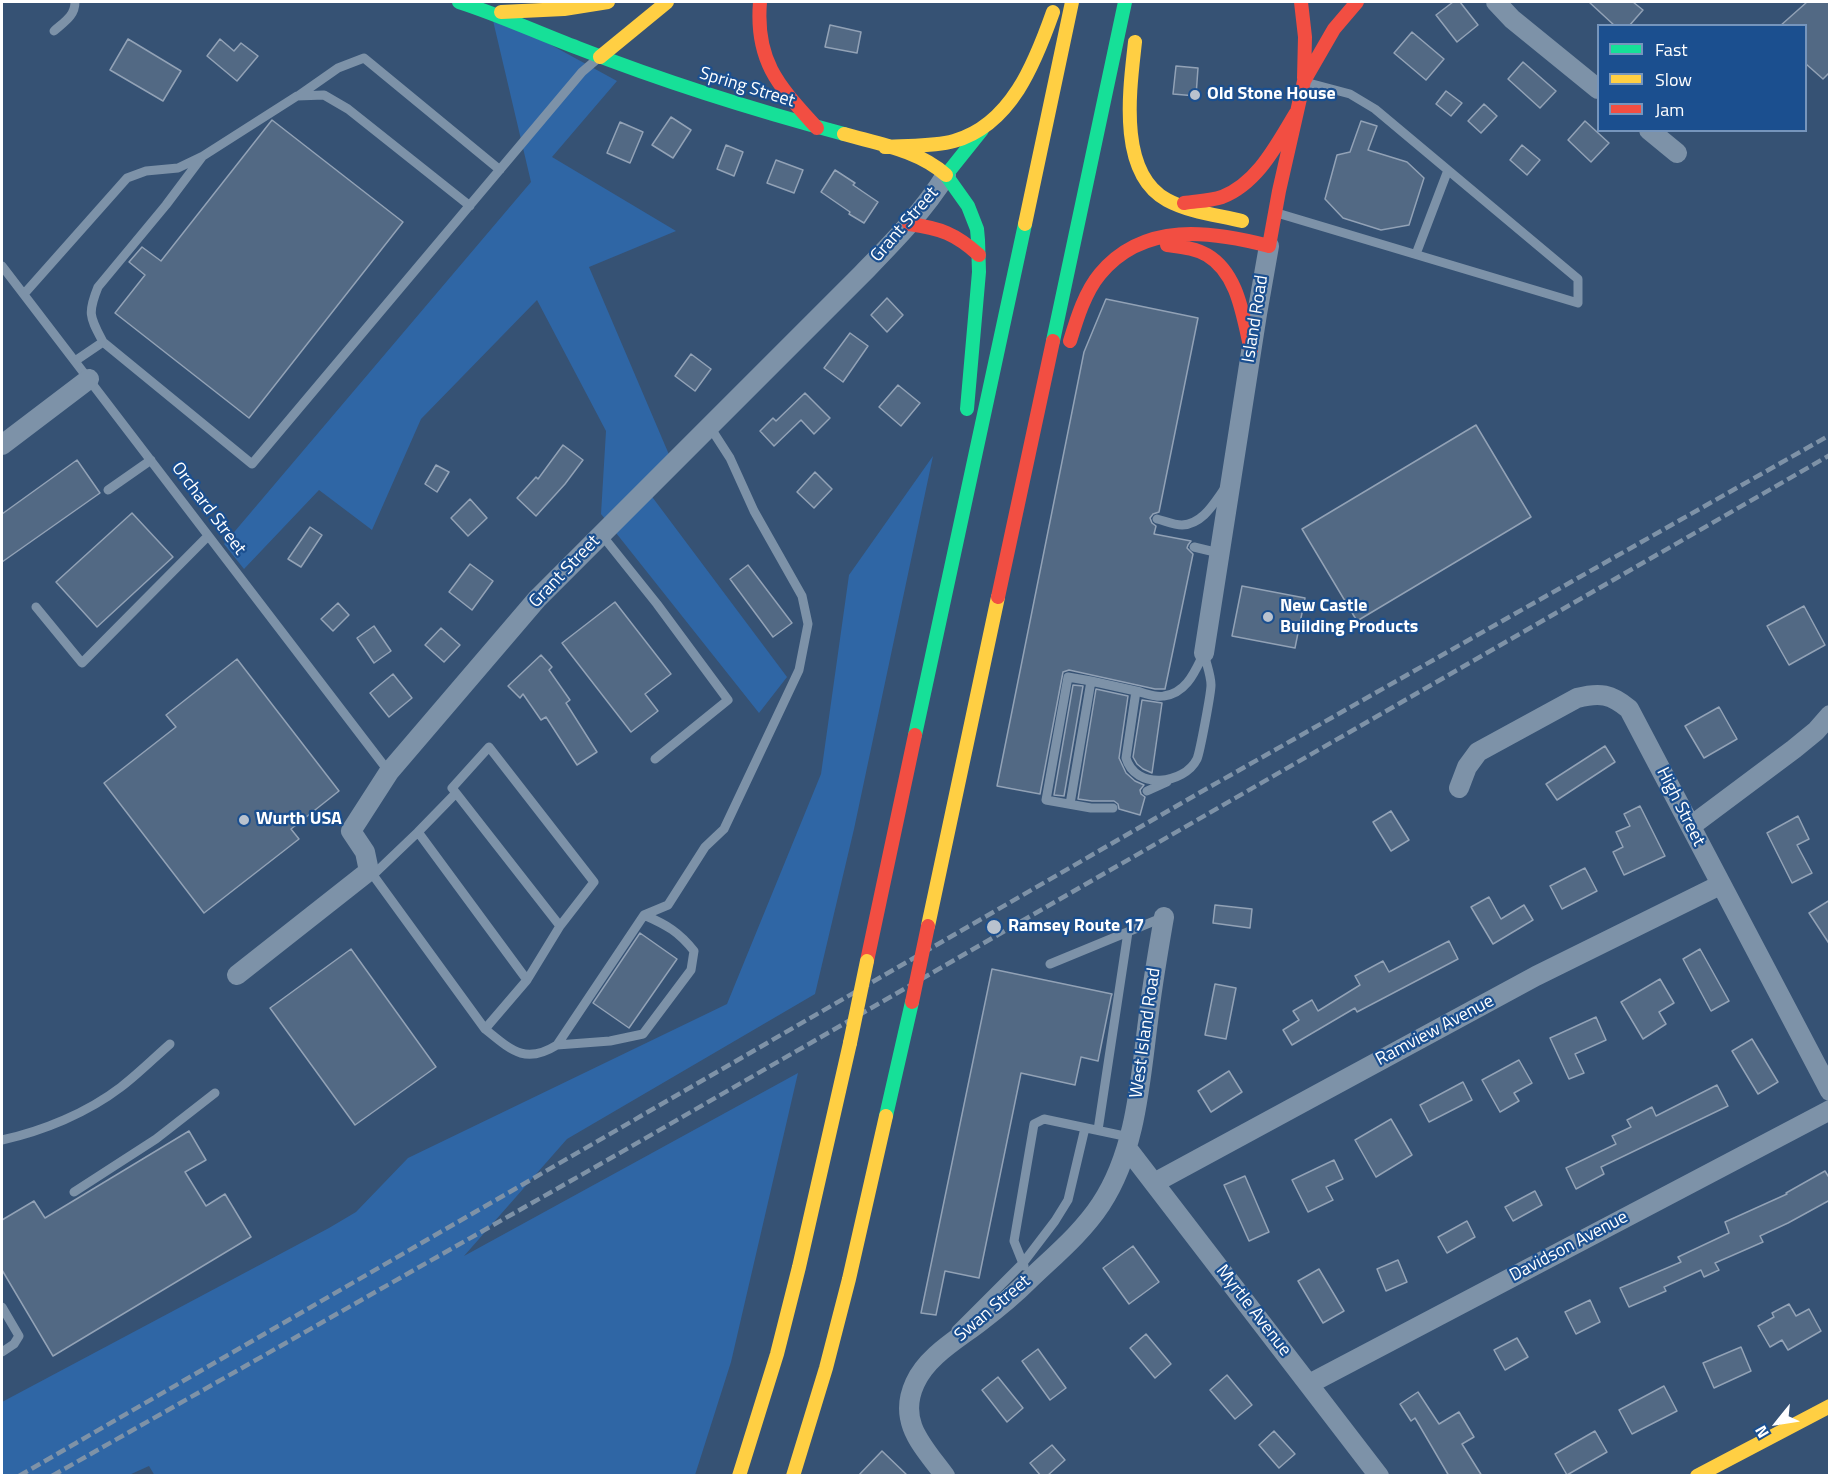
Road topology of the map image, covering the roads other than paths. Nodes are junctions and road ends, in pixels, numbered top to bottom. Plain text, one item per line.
1 (75, 2) edge
2 (459, 2) edge
3 (608, 2) edge
4 (667, 2) edge
5 (760, 2) edge
6 (1056, 2) edge
7 (1072, 2) edge
8 (1125, 2) edge
9 (1301, 2) edge
10 (1357, 2) edge
11 (1496, 2) edge
12 (490, 12) junction
13 (1136, 24) dead end
14 (54, 31) dead end
15 (600, 57) junction
16 (1304, 81) junction
17 (1597, 87) edge
18 (297, 96) junction
19 (1296, 113) junction
20 (817, 128) junction
21 (982, 130) junction
22 (1651, 132) edge
23 (885, 147) junction
24 (1677, 153) dead end
25 (203, 156) junction
26 (500, 170) junction
27 (1448, 170) junction
28 (946, 176) junction
29 (1177, 203) junction
30 (470, 206) junction
31 (1275, 213) junction
32 (909, 224) junction
33 (1270, 237) junction
34 (1144, 244) junction
35 (1416, 254) junction
36 (979, 255) junction
37 (2, 266) edge
38 (24, 294) junction
39 (103, 342) junction
40 (1251, 350) junction
41 (1066, 353) dead end
42 (75, 361) junction
43 (1059, 375) dead end
44 (89, 379) junction
45 (710, 427) junction
46 (2, 445) edge
47 (151, 460) junction
48 (1232, 478) junction
49 (108, 490) dead end
50 (1015, 518) junction
51 (1157, 519) dead end
52 (601, 534) junction
53 (208, 536) junction
54 (1194, 547) dead end
55 (1219, 553) junction
56 (950, 575) junction
57 (36, 607) dead end
58 (1204, 653) junction
59 (1091, 681) junction
60 (1136, 692) junction
61 (1830, 715) edge
62 (654, 759) dead end
63 (389, 772) junction
64 (1176, 778) junction
65 (1460, 788) dead end
66 (1147, 791) dead end
67 (456, 793) junction
68 (1070, 804) junction
69 (1113, 808) dead end
70 (1691, 826) junction
71 (418, 832) junction
72 (371, 873) junction
73 (1720, 885) junction
74 (644, 915) junction
75 (1164, 917) joint
76 (560, 926) junction
77 (1128, 932) junction
78 (1050, 964) dead end
79 (237, 975) dead end
80 (527, 980) junction
81 (485, 1029) junction
82 (170, 1044) dead end
83 (557, 1045) junction
84 (1830, 1091) edge
85 (215, 1093) dead end
86 (1830, 1110) edge
87 (1085, 1128) junction
88 (1098, 1130) junction
89 (2, 1140) edge
90 (1128, 1142) junction
91 (1154, 1183) junction
92 (74, 1192) dead end
93 (1026, 1271) junction
94 (2, 1307) edge
95 (2, 1352) edge
96 (1310, 1384) junction
97 (1830, 1406) edge
98 (739, 1476) edge
99 (795, 1476) edge
100 (945, 1476) edge
101 (1379, 1476) edge
102 (1697, 1476) edge

1 - 14 lane
2 - 12 main road, Spring Street
3 - 12 main road
4 - 15 main road
5 - 20 main road
6 - 21 main road
7 - 56 main road
8 - 50 main road
9 - 16 main road
10 - 16 main road, Island Road
11 - 17 street
12 - 15 main road, Spring Street
13 - 29 main road
15 - 20 main road, Spring Street
15 - 26 lane
16 - 19 main road, Island Road
16 - 27 lane
18 - 25 lane
18 - 26 lane
18 - 30 lane
19 - 29 main road
19 - 31 main road, Island Road
20 - 23 main road, Spring Street
21 - 23 main road
21 - 28 main road
22 - 24 street
23 - 28 main road, Spring Street
25 - 38 lane
25 - 39 lane
26 - 30 lane
27 - 35 lane
27 - 35 lane
28 - 32 street, Grant Street
28 - 36 main road, Spring Street
29 - 33 main road
30 - 39 lane
31 - 33 main road, Island Road
31 - 35 lane
32 - 36 main road
32 - 45 street, Grant Street
33 - 34 main road
33 - 40 street, Island Road
34 - 40 main road
34 - 41 main road
36 - 56 main road, Spring Street
37 - 38 lane, Orchard Street
38 - 42 lane, Orchard Street
39 - 42 lane
40 - 48 street, Island Road
42 - 44 lane, Orchard Street
43 - 50 main road
44 - 46 street
44 - 47 lane, Orchard Street
45 - 52 street, Grant Street
45 - 74 lane
47 - 49 lane
47 - 53 lane, Orchard Street
48 - 51 lane
48 - 55 street, Island Road
50 - 99 main road, bridge
52 - 62 lane
52 - 63 street, Grant Street
53 - 57 lane
53 - 63 lane, Orchard Street
54 - 55 lane
55 - 58 street, Island Road
56 - 98 main road, bridge
58 - 60 lane
58 - 64 lane
59 - 60 lane
59 - 68 lane
59 - 68 lane
60 - 64 lane
61 - 70 street
63 - 72 street, Grant Street
64 - 66 lane
65 - 70 street, High Street
67 - 71 lane
67 - 76 lane
67 - 76 lane
68 - 69 lane
70 - 73 street, High Street
71 - 72 lane
71 - 80 lane
72 - 79 street
72 - 81 lane
73 - 84 street, High Street
73 - 91 street, Ramview Avenue
74 - 83 lane
74 - 83 lane
75 - 77 lane
75 - 90 street, West Island Road
76 - 80 lane
77 - 78 lane
77 - 88 lane
80 - 81 lane
81 - 83 lane
82 - 89 lane
85 - 92 lane
86 - 96 street, Davidson Avenue
87 - 88 lane
87 - 93 lane
87 - 93 lane
88 - 90 lane
90 - 91 street, Myrtle Avenue
90 - 93 street, Swan Street
91 - 96 street, Myrtle Avenue
93 - 100 street, Swan Street
94 - 95 lane
96 - 101 street, Myrtle Avenue
97 - 102 main road

